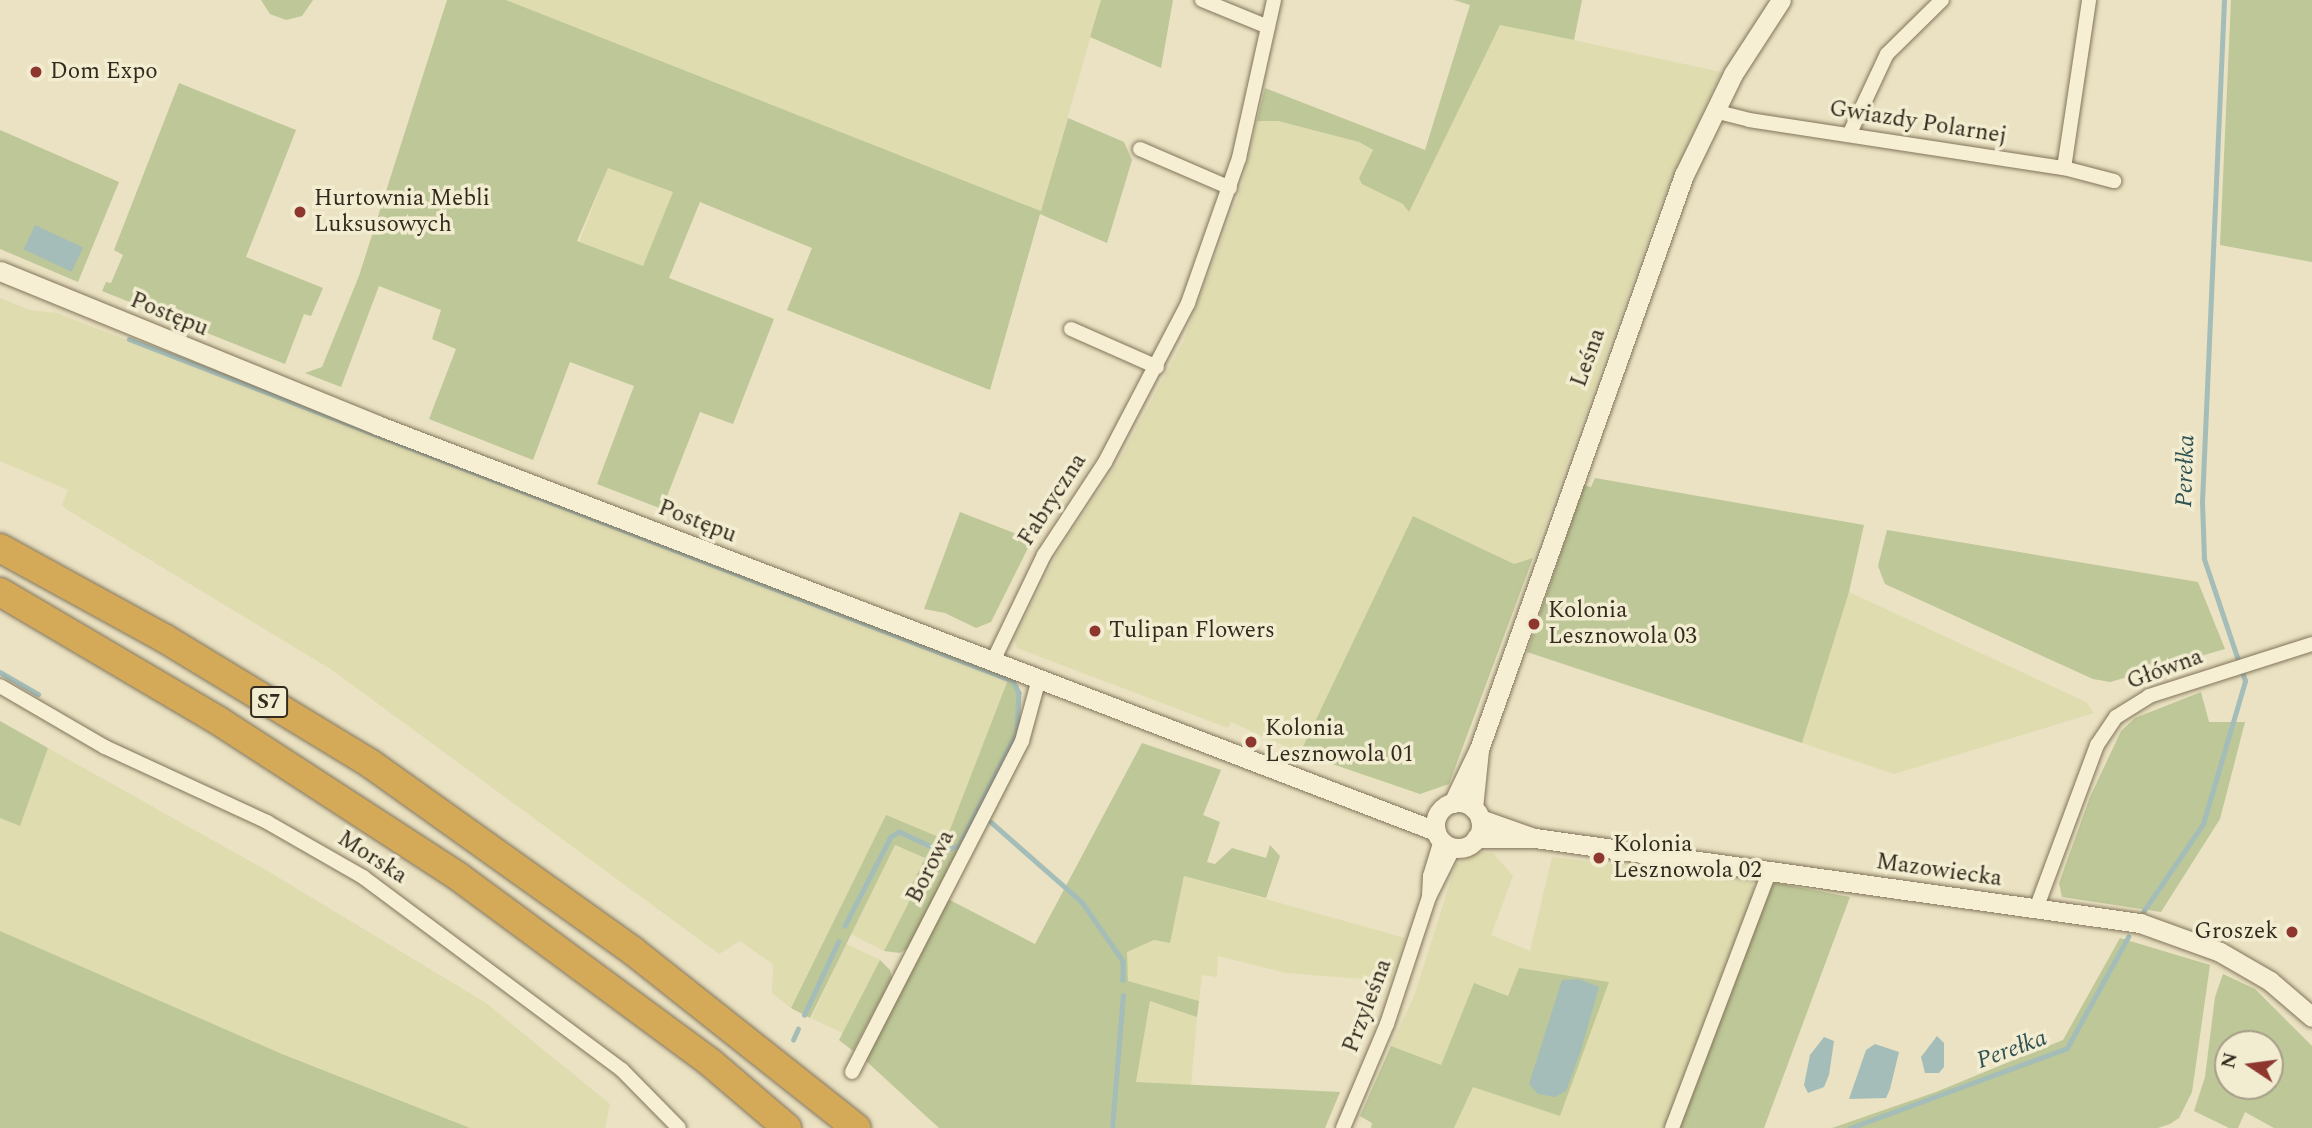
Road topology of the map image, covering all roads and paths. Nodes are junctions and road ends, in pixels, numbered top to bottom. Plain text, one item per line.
1 (1202, 0) edge
2 (1274, 0) edge
3 (1781, 0) edge
4 (1941, 0) edge
5 (2089, 0) edge
6 (1268, 27) junction
7 (1714, 111) junction
8 (1849, 135) junction
9 (1140, 149) dead end
10 (2064, 168) junction
11 (2114, 181) dead end
12 (1230, 188) junction
13 (0, 271) edge
14 (1070, 329) dead end
15 (1157, 367) junction
16 (0, 548) edge
17 (0, 592) edge
18 (2312, 644) edge
19 (993, 661) junction
20 (1039, 679) junction
21 (0, 687) edge
22 (1457, 825) junction
23 (1769, 872) junction
24 (2036, 909) junction
25 (2312, 1017) edge
26 (852, 1072) dead end
27 (678, 1128) edge
28 (787, 1128) edge
29 (856, 1128) edge
30 (1343, 1128) edge
31 (1672, 1128) edge

1 - 6 street
2 - 6 street, Fabryczna
3 - 7 street, Leśna
4 - 8 street
5 - 10 street
6 - 12 street, Fabryczna
7 - 8 street, Gwiazdy Polarnej
7 - 22 street, Leśna
8 - 10 street, Gwiazdy Polarnej
9 - 12 street
10 - 11 street, Gwiazdy Polarnej
12 - 15 street, Fabryczna
13 - 19 street, Postępu
14 - 15 street
15 - 19 street, Fabryczna
16 - 29 highway, S7
17 - 28 highway, S7
18 - 24 street, Główna
19 - 20 street, Postępu
20 - 22 street, Postępu
20 - 26 street, Borowa
21 - 27 street, Morska
22 - 23 street, Mazowiecka
22 - 30 street, Przyleśna
23 - 24 street, Mazowiecka
23 - 31 street
24 - 25 street, Mazowiecka

